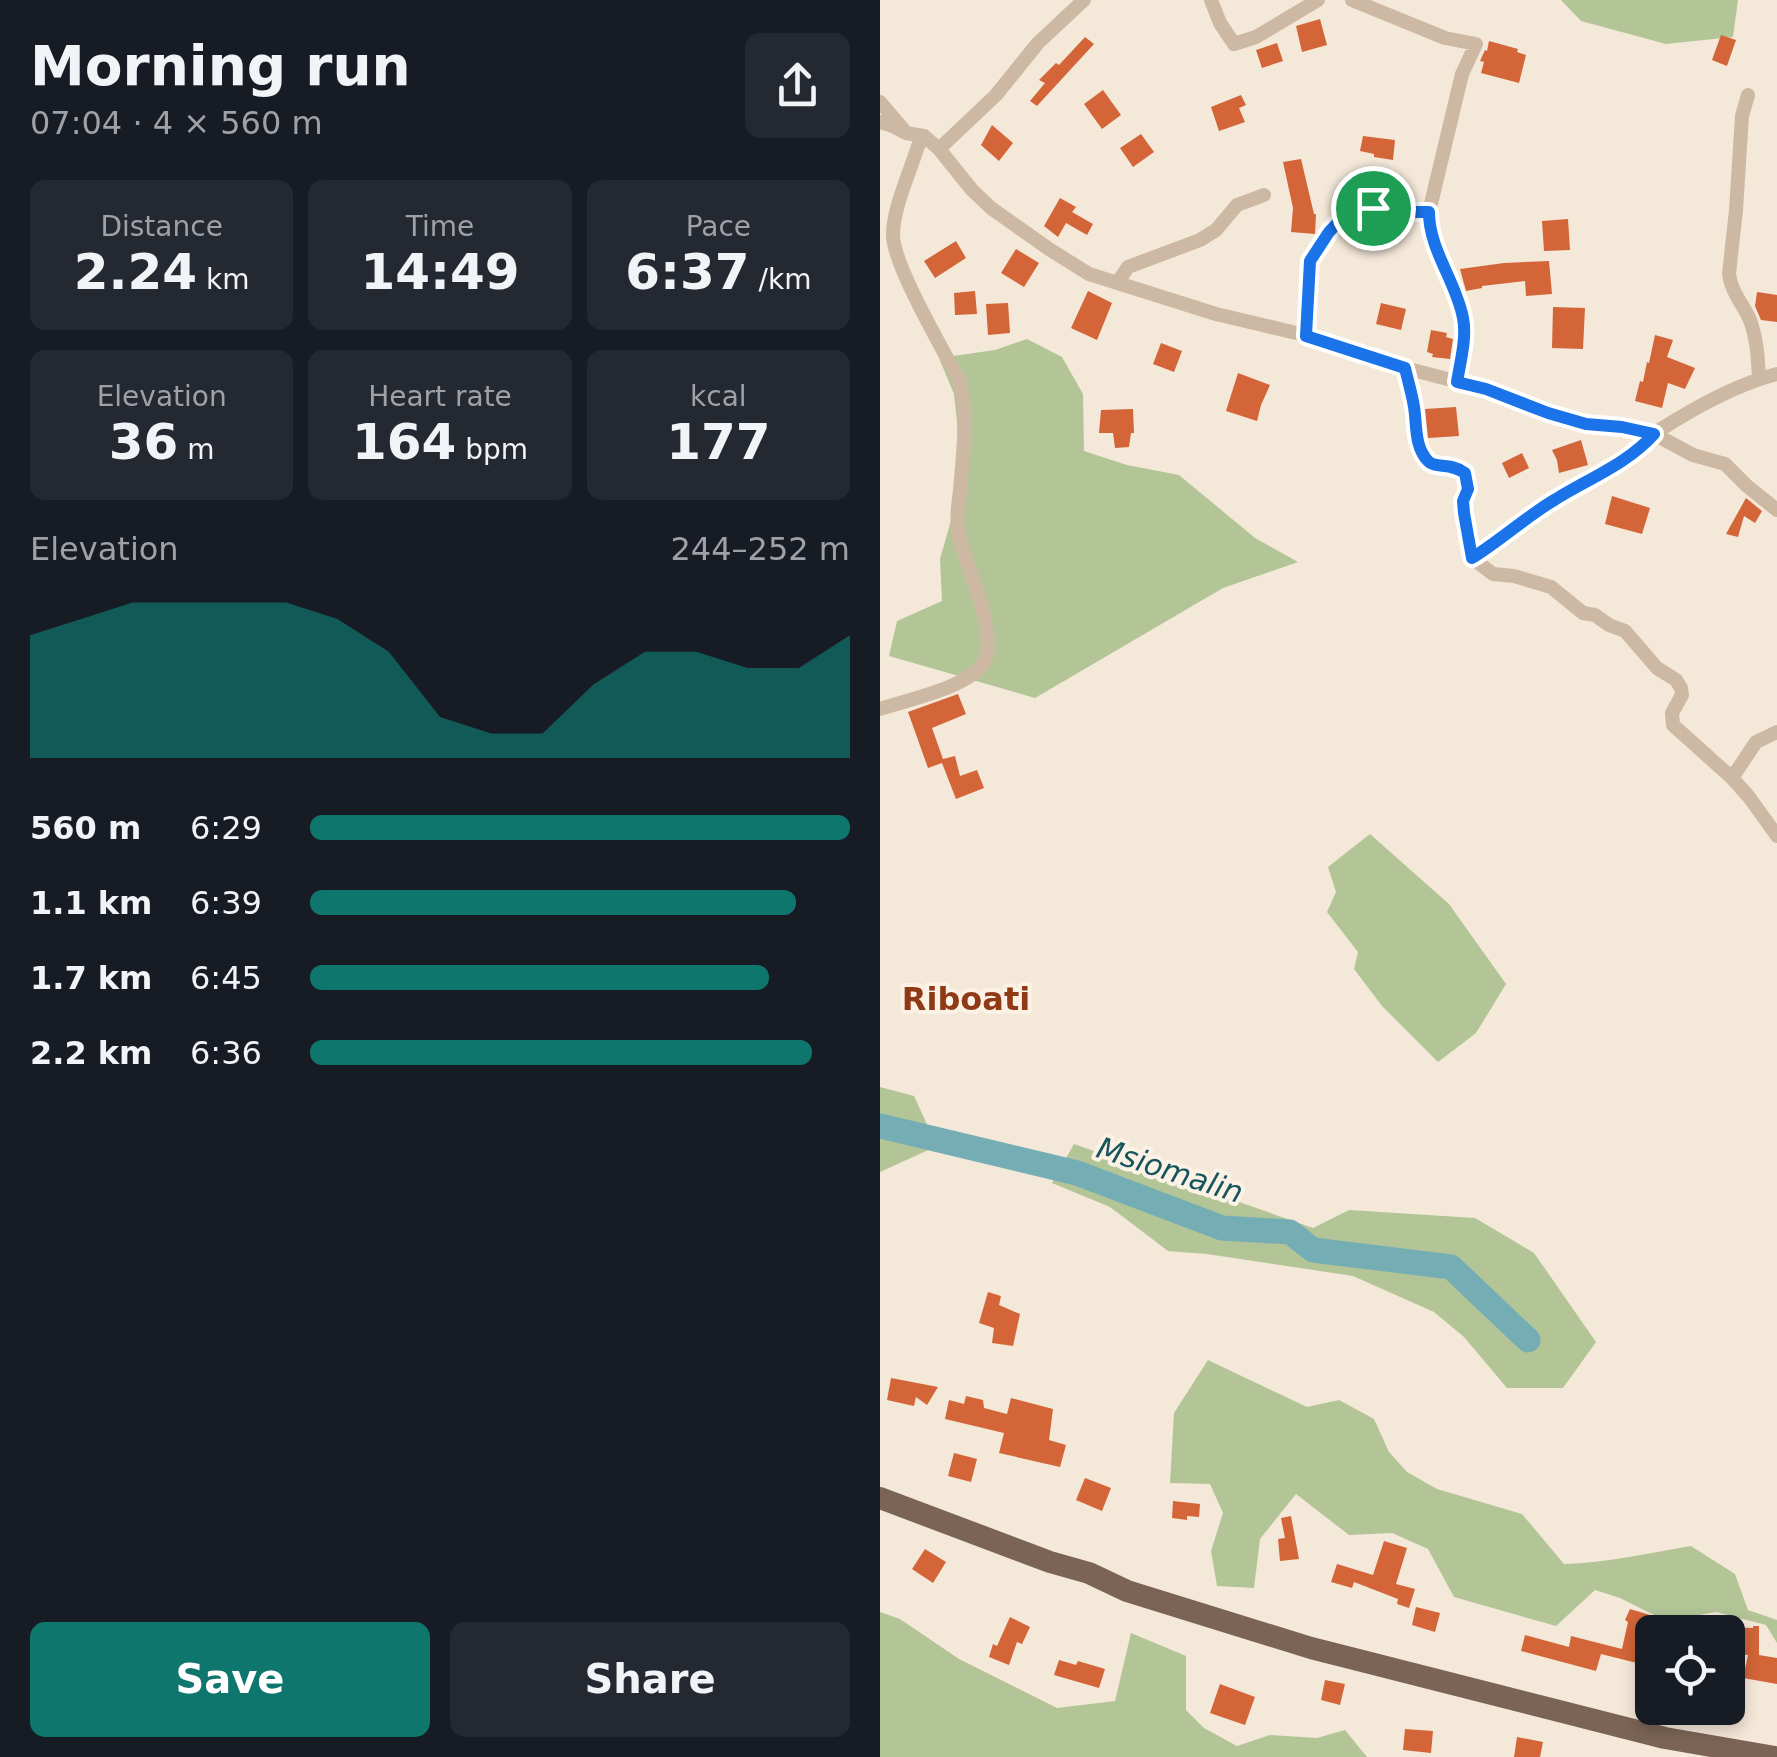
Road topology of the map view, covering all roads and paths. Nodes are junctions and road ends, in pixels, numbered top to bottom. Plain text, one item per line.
1 (1084, 0) edge
2 (1211, 0) edge
3 (1318, 0) edge
4 (1352, 0) edge
5 (1748, 94) dead end
6 (880, 102) edge
7 (880, 122) edge
8 (906, 133) junction
9 (924, 136) junction
10 (938, 149) junction
11 (1264, 195) dead end
12 (1429, 212) junction
13 (1117, 283) junction
14 (1306, 336) junction
15 (1405, 368) junction
16 (1777, 374) edge
17 (1759, 378) junction
18 (1457, 382) junction
19 (1654, 434) junction
20 (1777, 510) edge
21 (1472, 558) junction
22 (880, 709) edge
23 (1777, 732) edge
24 (1732, 778) junction
25 (1777, 836) edge
26 (880, 1498) edge
27 (1775, 1757) edge

1 - 10 street
2 - 3 street
4 - 12 street
5 - 17 street
6 - 8 street
7 - 8 street
8 - 9 street
9 - 10 street
9 - 22 street
10 - 13 street
11 - 13 street
12 - 14 street
12 - 18 street
13 - 14 street
14 - 15 street
15 - 18 street
15 - 21 street
16 - 17 street
17 - 19 street
18 - 19 street
19 - 20 street
19 - 21 street
21 - 24 street
23 - 24 street
24 - 25 street
26 - 27 main road

